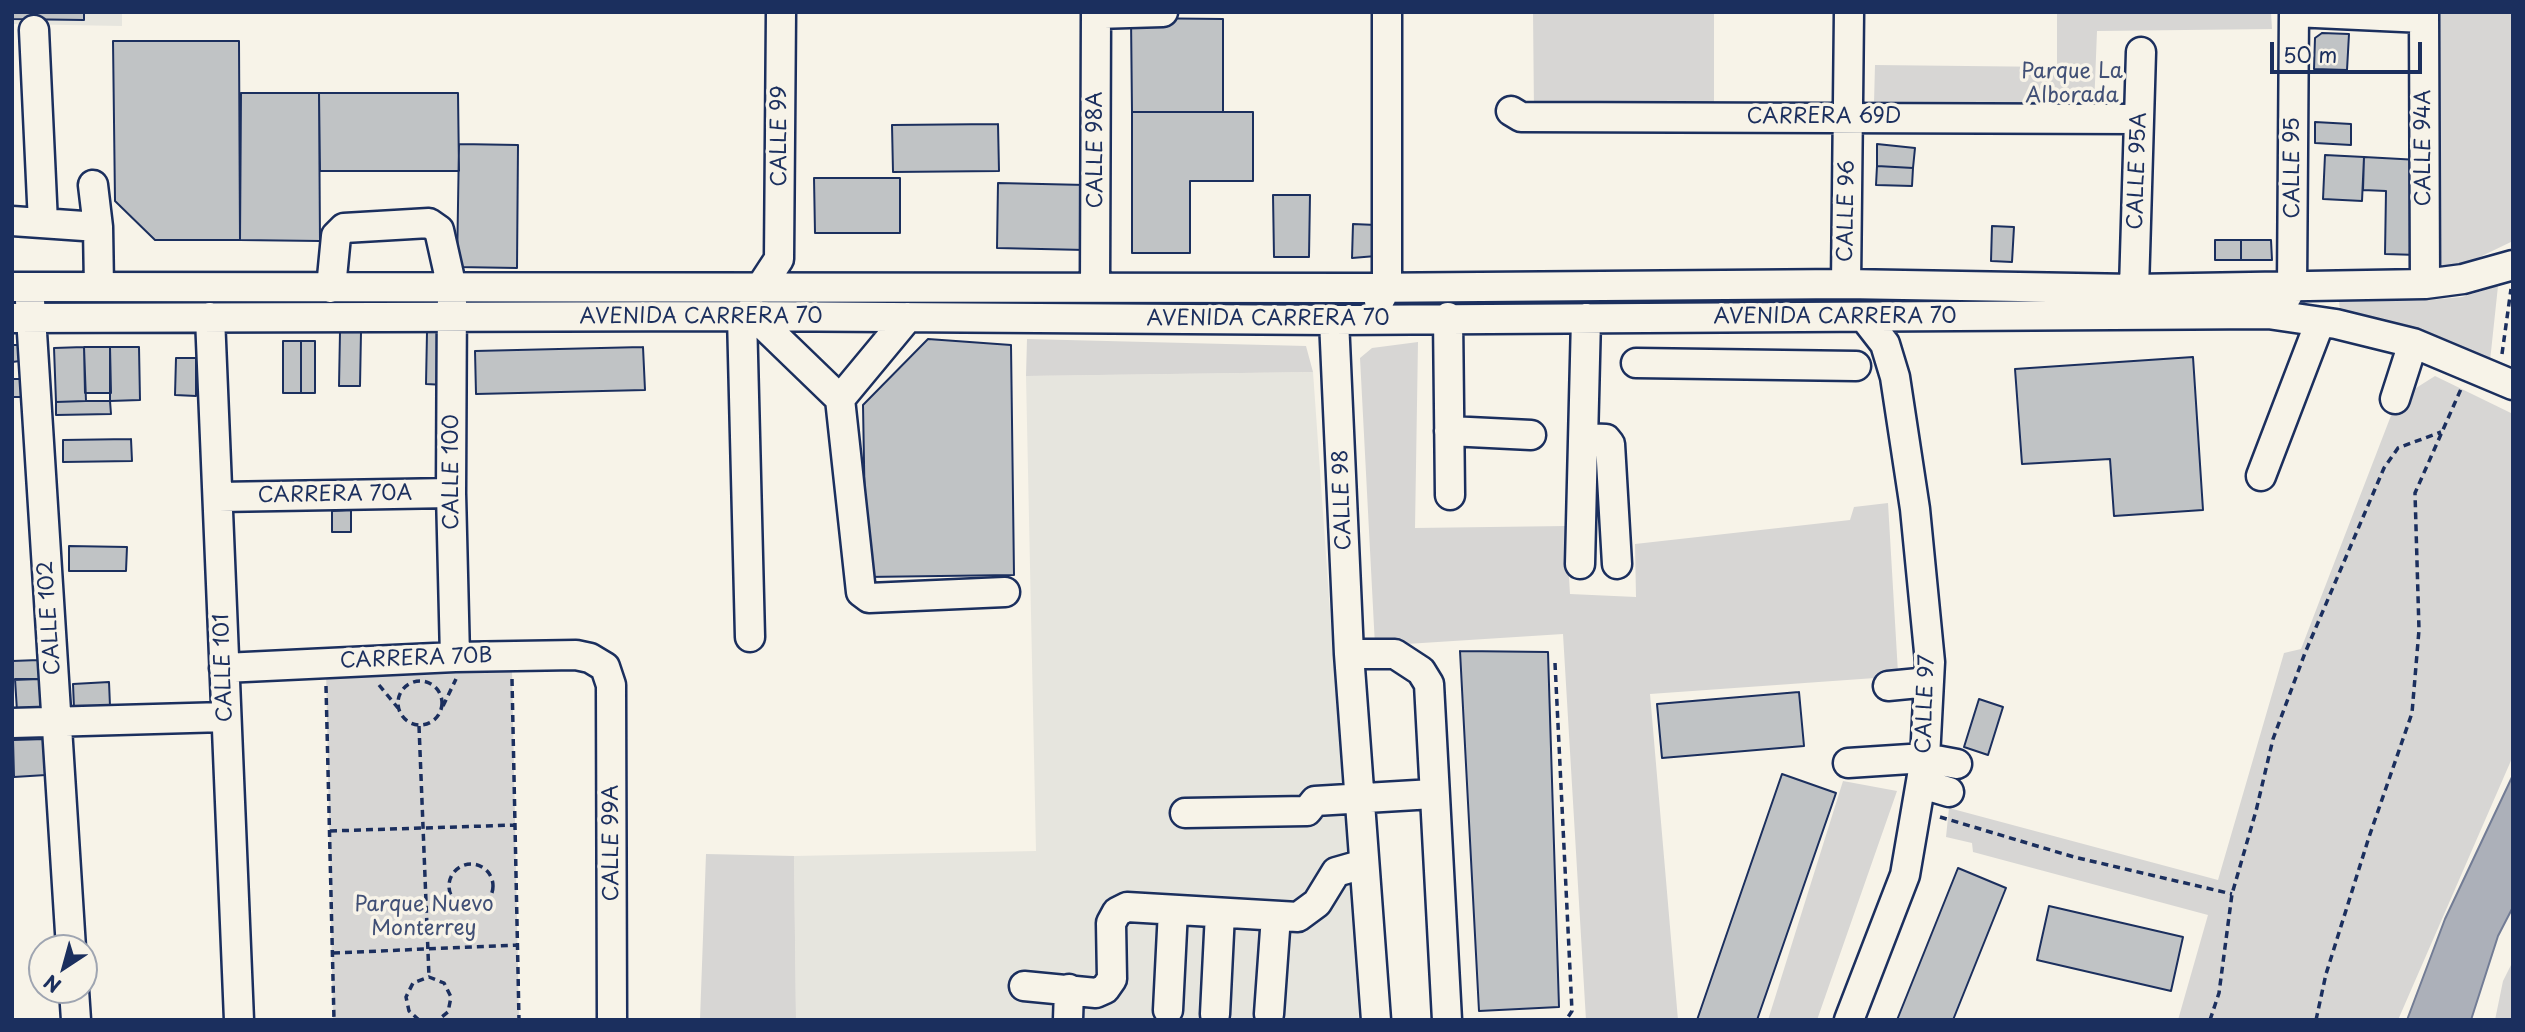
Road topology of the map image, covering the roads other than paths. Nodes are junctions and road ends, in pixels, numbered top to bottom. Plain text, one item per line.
1 (781, 12) edge
2 (1163, 12) edge
3 (1387, 12) edge
4 (1849, 12) edge
5 (2294, 12) edge
6 (1096, 13) edge
7 (2424, 15) edge
8 (34, 30) dead end
9 (2141, 52) dead end
10 (1511, 111) dead end
11 (1848, 116) junction
12 (2139, 119) junction
13 (93, 185) dead end
14 (12, 220) edge
15 (43, 223) junction
16 (98, 228) junction
17 (779, 259) junction
18 (2513, 265) edge
19 (1846, 284) junction
20 (2425, 284) junction
21 (21, 287) edge
22 (99, 287) junction
23 (1387, 287) junction
24 (2292, 287) junction
25 (331, 288) junction
26 (452, 288) junction
27 (760, 288) junction
28 (797, 288) junction
29 (1095, 288) junction
30 (2134, 289) junction
31 (2268, 314) junction
32 (210, 317) junction
33 (750, 317) junction
34 (908, 317) junction
35 (1448, 317) junction
36 (1701, 317) junction
37 (1864, 317) junction
38 (1927, 317) junction
39 (22, 318) edge
40 (1586, 318) junction
41 (451, 320) junction
42 (1334, 320) junction
43 (2320, 322) junction
44 (2413, 343) junction
45 (1701, 362) junction
46 (1636, 363) dead end
47 (1856, 366) dead end
48 (1895, 377) junction
49 (2506, 381) edge
50 (840, 398) junction
51 (2395, 399) dead end
52 (1448, 431) junction
53 (1531, 435) dead end
54 (1584, 438) junction
55 (2261, 476) dead end
56 (451, 493) junction
57 (1450, 495) dead end
58 (219, 497) junction
59 (1580, 564) dead end
60 (1617, 564) dead end
61 (1004, 592) dead end
62 (750, 637) dead end
63 (1349, 654) junction
64 (456, 664) junction
65 (605, 667) joint
66 (224, 668) junction
67 (1929, 682) junction
68 (1888, 686) dead end
69 (225, 717) junction
70 (57, 722) junction
71 (12, 723) edge
72 (1848, 763) dead end
73 (1957, 764) dead end
74 (1922, 784) junction
75 (1949, 793) dead end
76 (1433, 794) junction
77 (1359, 798) junction
78 (1185, 813) dead end
79 (1364, 864) junction
80 (1173, 910) junction
81 (1220, 913) junction
82 (1276, 916) junction
83 (70, 934) edge
84 (1112, 979) junction
85 (1024, 986) dead end
86 (1069, 989) junction
87 (1114, 1009) dead end
88 (1168, 1010) dead end
89 (1215, 1014) dead end
90 (1269, 1014) dead end
91 (239, 1020) edge
92 (612, 1020) edge
93 (1068, 1020) edge
94 (1376, 1020) edge
95 (1447, 1020) edge
96 (1849, 1020) edge

1 - 17 street, CALLE 99
2 - 6 street
3 - 23 street
4 - 11 street, CALLE 96
5 - 7 street
5 - 24 street, CALLE 95
6 - 29 street, CALLE 98A
7 - 20 street, CALLE 94A
8 - 15 street
9 - 12 street, CALLE 95A
10 - 11 street, CARRERA 69D
11 - 12 street, CARRERA 69D
11 - 19 street, CALLE 96
12 - 30 street, CALLE 95A
13 - 16 street
14 - 15 street
15 - 16 street
16 - 22 street
17 - 27 street
17 - 28 street
18 - 20 street, AVENIDA CARRERA 70
19 - 23 street, AVENIDA CARRERA 70
19 - 30 street, AVENIDA CARRERA 70
20 - 24 street, AVENIDA CARRERA 70
21 - 22 street, AVENIDA CARRERA 70
21 - 39 street, CALLE 102
22 - 25 street, AVENIDA CARRERA 70
23 - 29 street, AVENIDA CARRERA 70
23 - 42 street
24 - 30 street, AVENIDA CARRERA 70
24 - 31 street
25 - 26 street, AVENIDA CARRERA 70
25 - 26 street, CALLE 100
26 - 27 street, AVENIDA CARRERA 70
26 - 41 street, CALLE 100
27 - 28 street, AVENIDA CARRERA 70
28 - 29 street, AVENIDA CARRERA 70
28 - 33 street
31 - 38 street, AVENIDA CARRERA 70
31 - 43 street, AVENIDA CARRERA 70
32 - 39 street, AVENIDA CARRERA 70
32 - 41 street, AVENIDA CARRERA 70
32 - 58 street, CALLE 101
33 - 34 street, AVENIDA CARRERA 70
33 - 41 street, AVENIDA CARRERA 70
33 - 50 street
33 - 62 street
34 - 42 street, AVENIDA CARRERA 70
34 - 50 street
35 - 40 street, AVENIDA CARRERA 70
35 - 42 street, AVENIDA CARRERA 70
35 - 52 street
36 - 37 street, AVENIDA CARRERA 70
36 - 40 street, AVENIDA CARRERA 70
36 - 45 street
37 - 38 street, AVENIDA CARRERA 70
37 - 48 street, CALLE 97
38 - 48 street, CALLE 97
39 - 70 street, CALLE 102
40 - 54 street
41 - 56 street, CALLE 100
42 - 63 street, CALLE 98
43 - 44 street, AVENIDA CARRERA 70
43 - 55 street
44 - 49 street, AVENIDA CARRERA 70
44 - 51 street
45 - 46 street
45 - 47 street
48 - 67 street, CALLE 97
50 - 61 street
52 - 53 street
52 - 57 street
54 - 59 street
54 - 60 street
56 - 58 street, CARRERA 70A
56 - 64 street, CALLE 100
58 - 66 street, CALLE 101
63 - 76 street
63 - 77 street, CALLE 98
64 - 65 street, CARRERA 70B
64 - 66 street, CARRERA 70B
65 - 92 street, CALLE 99A
66 - 69 street, CALLE 101
67 - 68 street
67 - 74 street, CALLE 97
69 - 70 street
69 - 91 street, CALLE 101
70 - 71 street
70 - 83 street, CALLE 102
72 - 74 street
73 - 74 street
74 - 75 street
74 - 96 street, CALLE 97
76 - 77 street
76 - 95 street
77 - 78 street
77 - 79 street, CALLE 98
79 - 82 street
79 - 94 street, CALLE 98
80 - 81 street
80 - 84 street
80 - 88 street
81 - 82 street
81 - 89 street
82 - 90 street
84 - 86 street
84 - 87 street
85 - 86 street
86 - 93 street

